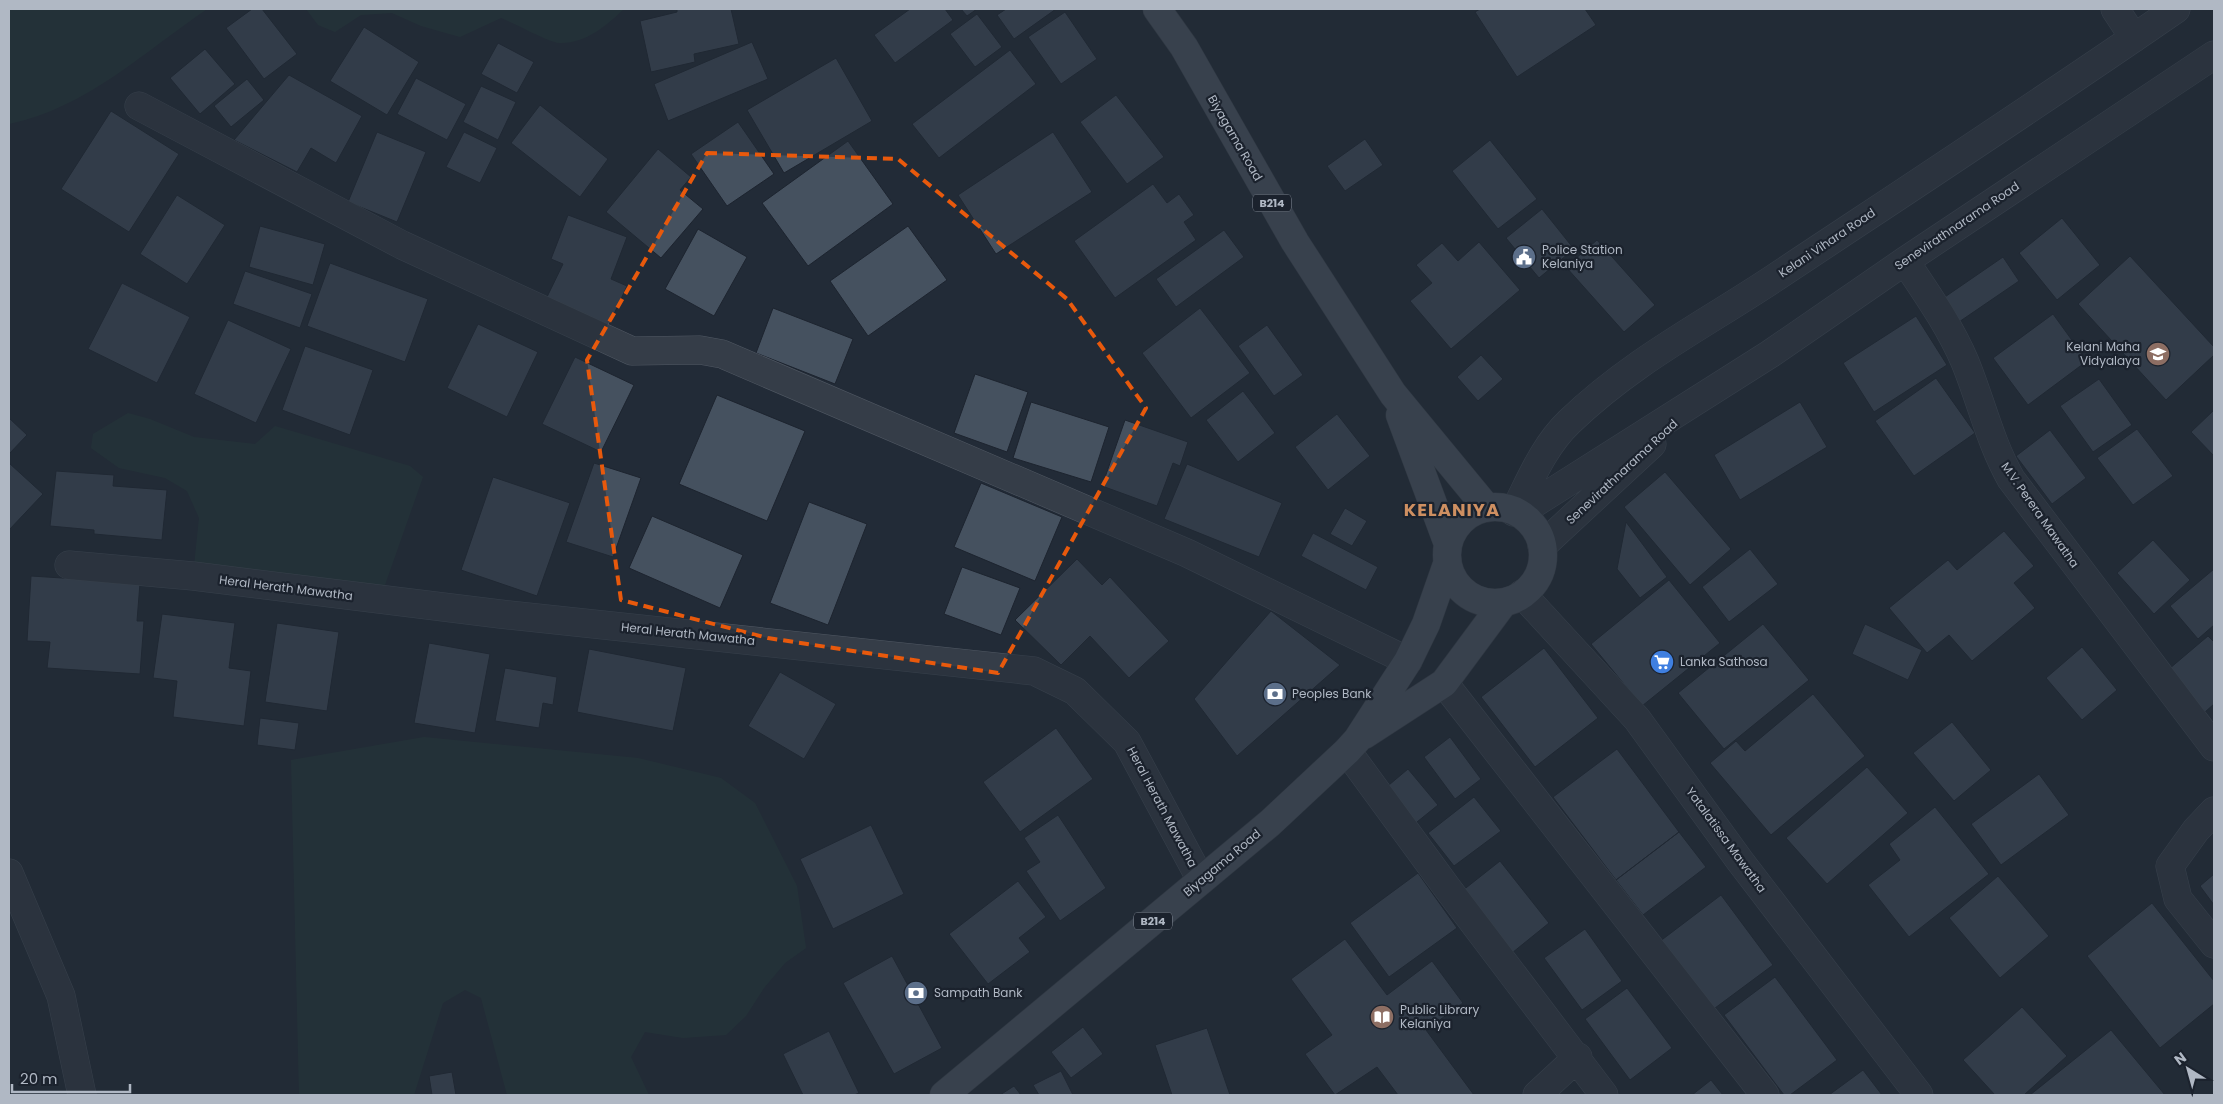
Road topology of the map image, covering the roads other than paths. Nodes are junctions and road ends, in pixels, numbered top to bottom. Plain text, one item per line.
1 (1157, 9) edge
2 (2116, 9) edge
3 (2176, 9) edge
4 (2134, 38) junction
5 (2214, 55) edge
6 (139, 106) dead end
7 (1905, 261) junction
8 (1393, 394) junction
9 (1701, 399) junction
10 (1487, 508) junction
11 (1517, 513) junction
12 (1542, 546) junction
13 (1448, 554) junction
14 (69, 565) dead end
15 (1513, 598) junction
16 (1408, 661) junction
17 (1444, 683) junction
18 (1352, 746) junction
19 (2214, 747) edge
20 (2214, 811) edge
21 (9, 873) edge
22 (1201, 880) junction
23 (2214, 944) edge
24 (1578, 1057) junction
25 (82, 1095) edge
26 (944, 1095) edge
27 (1537, 1095) edge
28 (1604, 1095) edge
29 (1765, 1095) edge
30 (1919, 1095) edge

1 - 8 main road, Biyagama Road / B214
2 - 4 street
3 - 4 street, Kelani Vihara Road
4 - 11 street, Kelani Vihara Road
5 - 7 street, Senevirathnarama Road
6 - 16 street
7 - 9 street, Senevirathnarama Road
7 - 19 street, M.V. Perera Mawatha
8 - 10 main road, Biyagama Road / B214
8 - 13 main road, Biyagama Road / B214
9 - 11 street, Senevirathnarama Road
9 - 12 street, Senevirathnarama Road
10 - 11 main road
10 - 13 main road
11 - 12 main road
12 - 15 main road
13 - 15 main road
13 - 16 main road, Biyagama Road / B214
14 - 22 street, Heral Herath Mawatha
15 - 17 main road, Biyagama Road / B214
15 - 30 street, Yatalatissa Mawatha
16 - 18 main road, Biyagama Road / B214
17 - 18 main road, Biyagama Road / B214
17 - 29 street
18 - 22 main road, Biyagama Road / B214
18 - 24 street
20 - 23 street
21 - 25 street
22 - 26 main road, Biyagama Road / B214
24 - 27 street
24 - 28 street

